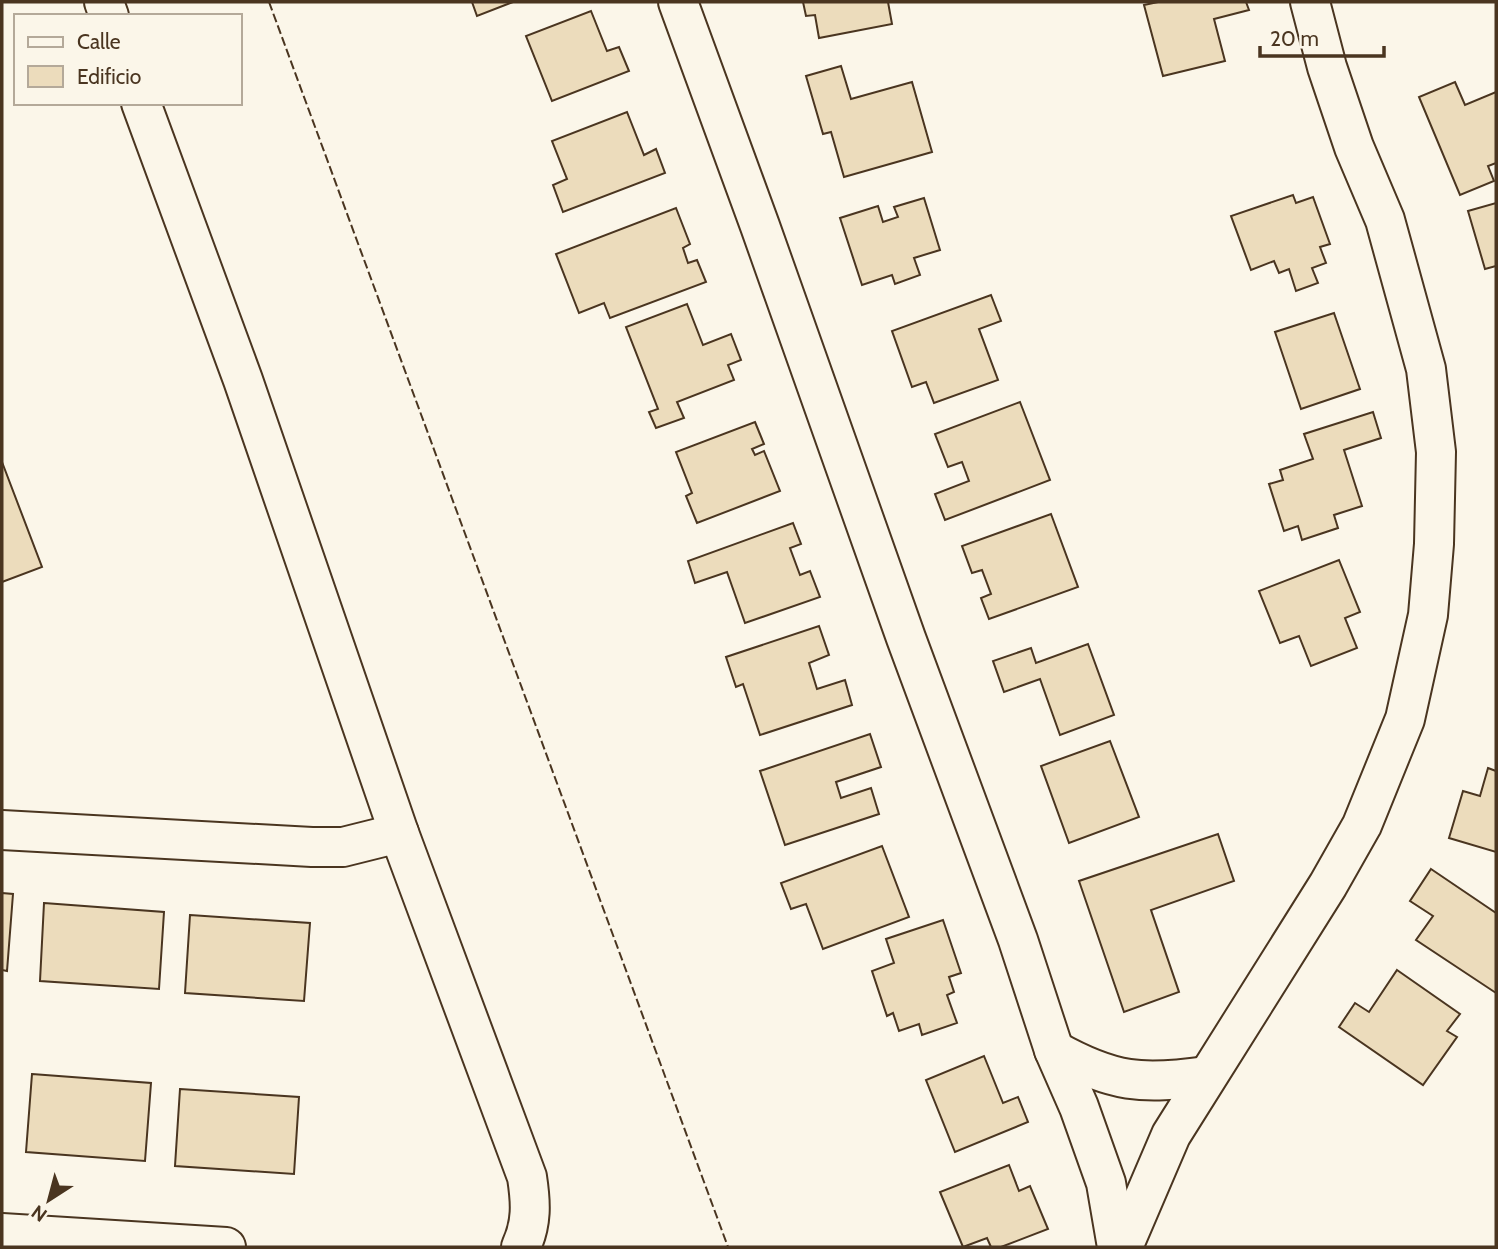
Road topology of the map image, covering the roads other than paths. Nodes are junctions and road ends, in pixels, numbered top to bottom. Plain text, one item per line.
1 (678, 2) edge
2 (699, 2) edge
3 (1310, 2) edge
4 (702, 64) junction
5 (142, 105) edge
6 (2, 830) edge
7 (399, 833) junction
8 (1055, 1050) junction
9 (1207, 1076) junction
10 (2, 1234) edge
11 (226, 1247) edge
12 (521, 1247) edge
13 (1118, 1247) edge
14 (1123, 1247) edge

1 - 4 street
2 - 4 street
3 - 9 street
4 - 8 street
5 - 7 street
6 - 7 street
7 - 12 street
8 - 9 street
8 - 13 street
9 - 14 street
10 - 11 street

